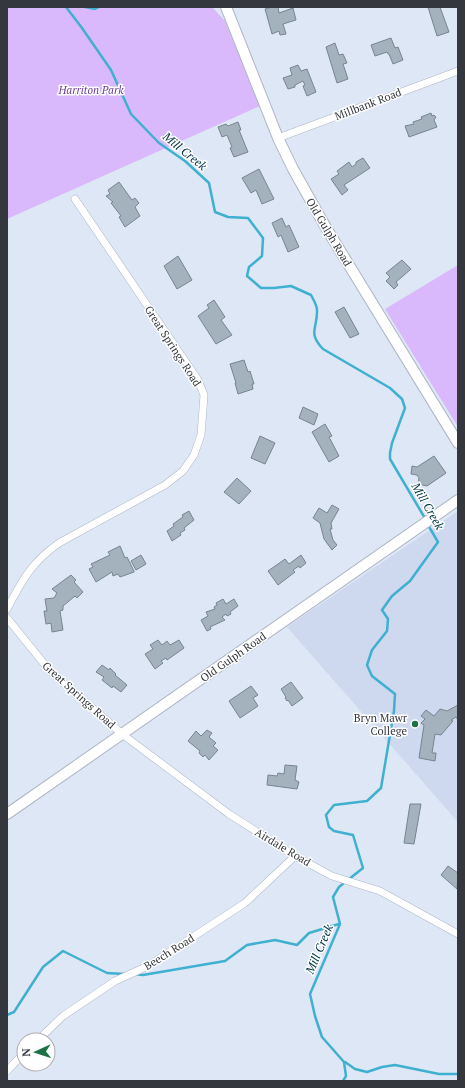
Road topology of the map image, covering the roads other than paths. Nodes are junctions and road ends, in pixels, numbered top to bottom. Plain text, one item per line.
1 (226, 7) edge
2 (458, 71) edge
3 (278, 138) junction
4 (75, 199) dead end
5 (458, 443) edge
6 (458, 500) edge
7 (7, 609) edge
8 (7, 618) edge
9 (122, 734) junction
10 (7, 814) edge
11 (295, 856) junction
12 (458, 934) edge
13 (46, 1032) edge
14 (16, 1060) edge
15 (8, 1069) edge

1 - 3 street, Old Gulph Road
2 - 3 street, Millbank Road
3 - 5 street, Old Gulph Road
4 - 7 street, Great Springs Road
6 - 9 street, Old Gulph Road
8 - 9 street, Great Springs Road
9 - 10 street, Old Gulph Road
9 - 11 street, Airdale Road
11 - 12 street, Airdale Road
11 - 13 street, Beech Road
14 - 15 street

